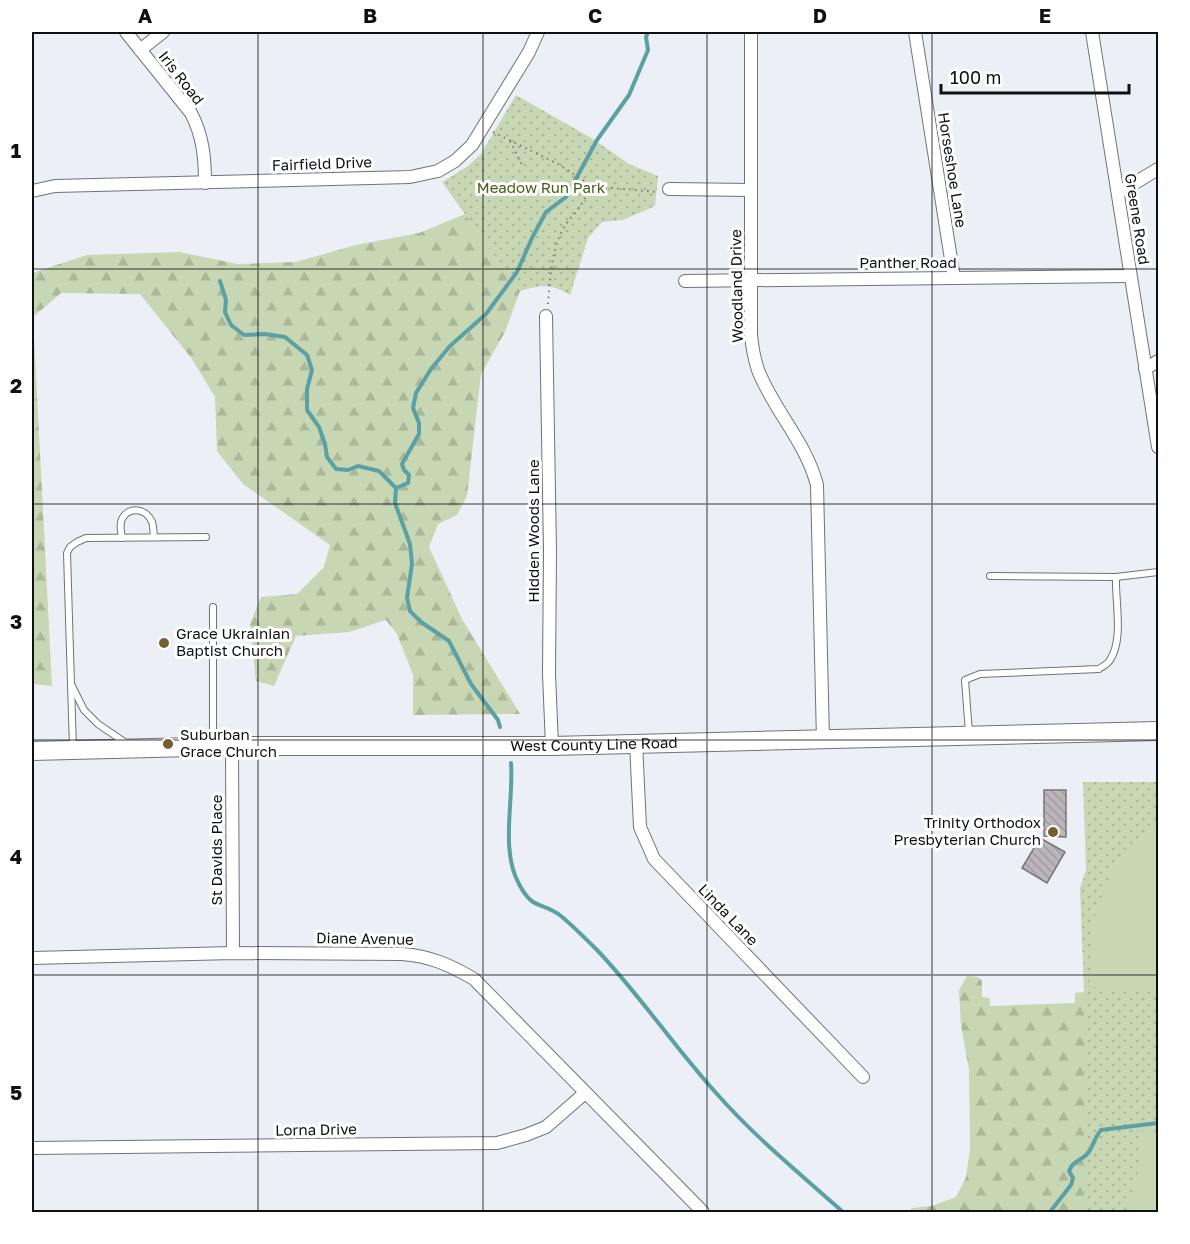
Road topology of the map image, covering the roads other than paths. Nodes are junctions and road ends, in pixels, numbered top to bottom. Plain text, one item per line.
1 (126, 32) edge
2 (163, 32) edge
3 (538, 32) edge
4 (751, 32) edge
5 (915, 32) edge
6 (1092, 32) edge
7 (140, 50) junction
8 (1158, 169) edge
9 (205, 183) junction
10 (669, 189) road end
11 (751, 190) junction
12 (32, 191) edge
13 (1118, 193) junction
14 (1130, 276) junction
15 (954, 278) junction
16 (751, 279) junction
17 (685, 281) dead end
18 (546, 316) road end
19 (1158, 361) edge
20 (1145, 369) junction
21 (1158, 447) edge
22 (122, 537) junction
23 (154, 537) junction
24 (206, 537) dead end
25 (1158, 572) edge
26 (990, 576) dead end
27 (1116, 577) junction
28 (213, 607) dead end
29 (71, 684) junction
30 (1158, 731) edge
31 (970, 736) junction
32 (823, 740) junction
33 (636, 743) junction
34 (232, 746) junction
35 (552, 746) junction
36 (213, 747) junction
37 (135, 748) junction
38 (32, 750) edge
39 (73, 750) junction
40 (233, 953) junction
41 (32, 958) edge
42 (863, 1077) dead end
43 (585, 1093) junction
44 (32, 1148) edge
45 (703, 1212) edge

1 - 7 street, Iris Road
2 - 7 street
3 - 9 street, Fairfield Drive
4 - 11 street, Woodland Drive
5 - 15 street, Horseshoe Lane
6 - 13 street, Greene Road
7 - 9 street, Iris Road
8 - 13 street
9 - 12 street, Fairfield Drive
10 - 11 street
11 - 16 street, Woodland Drive
13 - 14 street, Greene Road
14 - 15 street, Panther Road
14 - 20 street, Greene Road
15 - 16 street, Panther Road
16 - 17 street, Panther Road
16 - 32 street, Woodland Drive
18 - 35 street, Hidden Woods Lane
19 - 20 street
20 - 21 street, Greene Road
22 - 23 lane
22 - 23 lane
22 - 29 lane
23 - 24 lane
25 - 27 lane
26 - 27 lane
27 - 31 lane
28 - 36 lane
29 - 37 lane
29 - 39 lane
30 - 31 main road, West County Line Road
31 - 32 main road, West County Line Road
32 - 33 main road, West County Line Road
33 - 35 main road, West County Line Road
33 - 42 street, Linda Lane
34 - 35 main road, West County Line Road
34 - 36 main road, West County Line Road
34 - 40 street, St Davids Place
36 - 37 main road, West County Line Road
37 - 39 main road, West County Line Road
38 - 39 main road, West County Line Road
40 - 41 street, Diane Avenue
40 - 43 street, Diane Avenue
43 - 44 street, Lorna Drive
43 - 45 street, Diane Avenue

